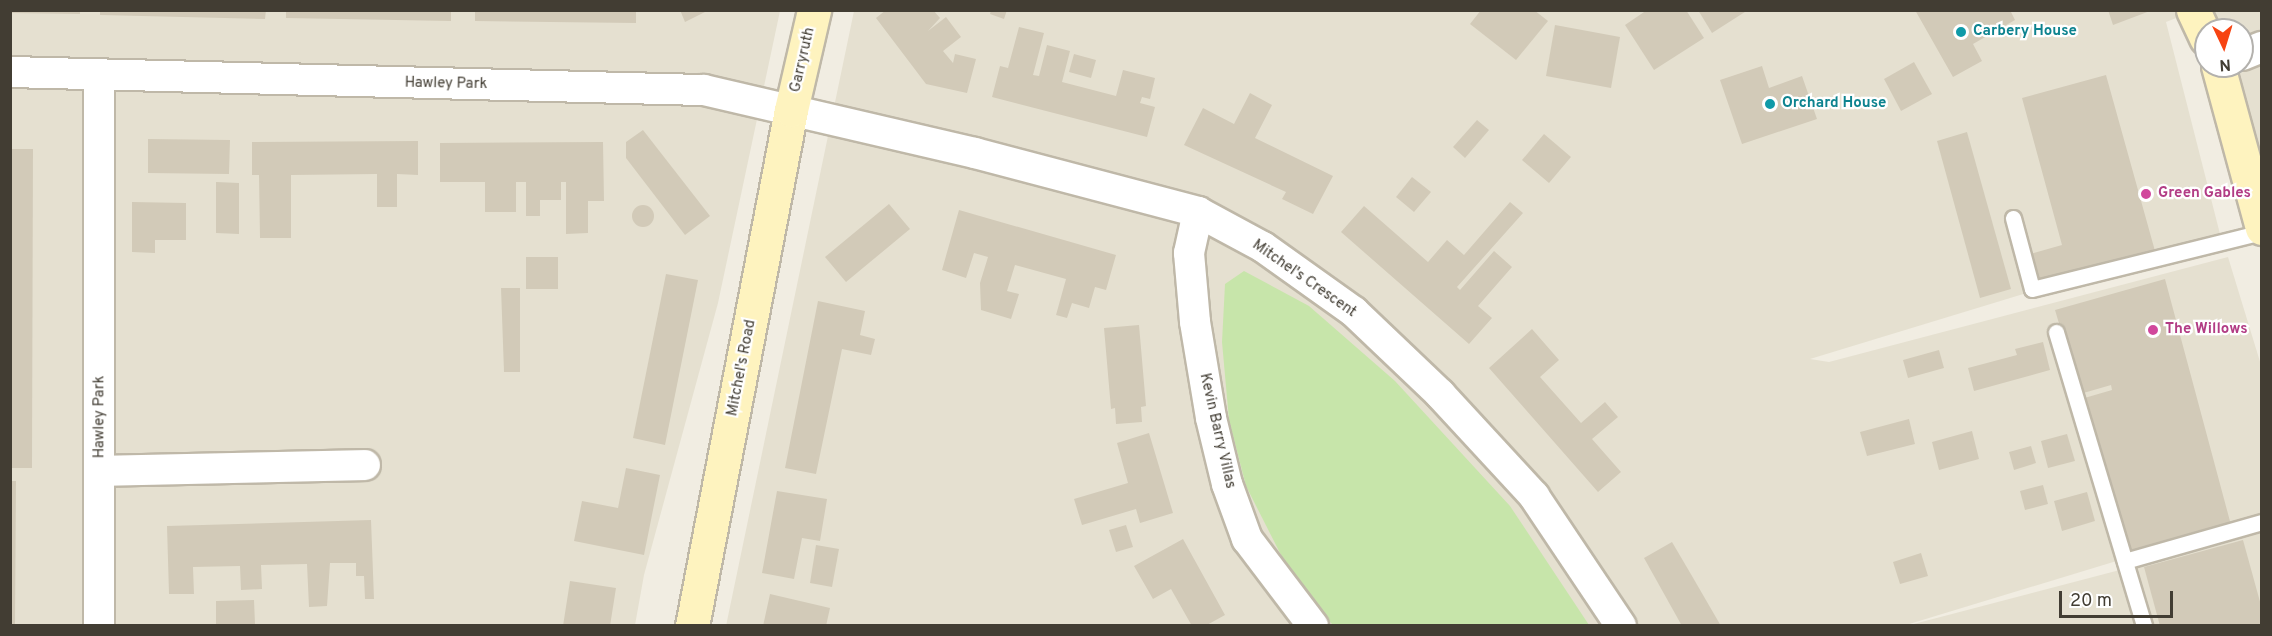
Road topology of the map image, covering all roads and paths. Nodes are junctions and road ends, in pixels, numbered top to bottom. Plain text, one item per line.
1 (814, 10) edge
2 (10, 72) edge
3 (99, 76) junction
4 (2221, 78) edge
5 (791, 110) junction
6 (1198, 212) junction
7 (2013, 218) dead end
8 (2262, 230) edge
9 (2056, 332) dead end
10 (365, 465) dead end
11 (100, 471) junction
12 (2262, 522) edge
13 (2125, 561) junction
14 (99, 626) edge
15 (692, 626) edge
16 (1313, 626) edge
17 (1621, 626) edge
18 (2145, 626) edge

1 - 5 street, Garryruth
2 - 3 street, Hawley Park
3 - 5 street, Hawley Park
3 - 11 street, Hawley Park
4 - 8 street
5 - 6 street, Mitchel's Crescent
5 - 15 street, Mitchel's Road
6 - 16 street, Kevin Barry Villas
6 - 17 street, Mitchel's Crescent
7 - 8 lane
9 - 13 lane
10 - 11 street, Hawley Park
11 - 14 street, Hawley Park
12 - 13 lane
13 - 18 lane

